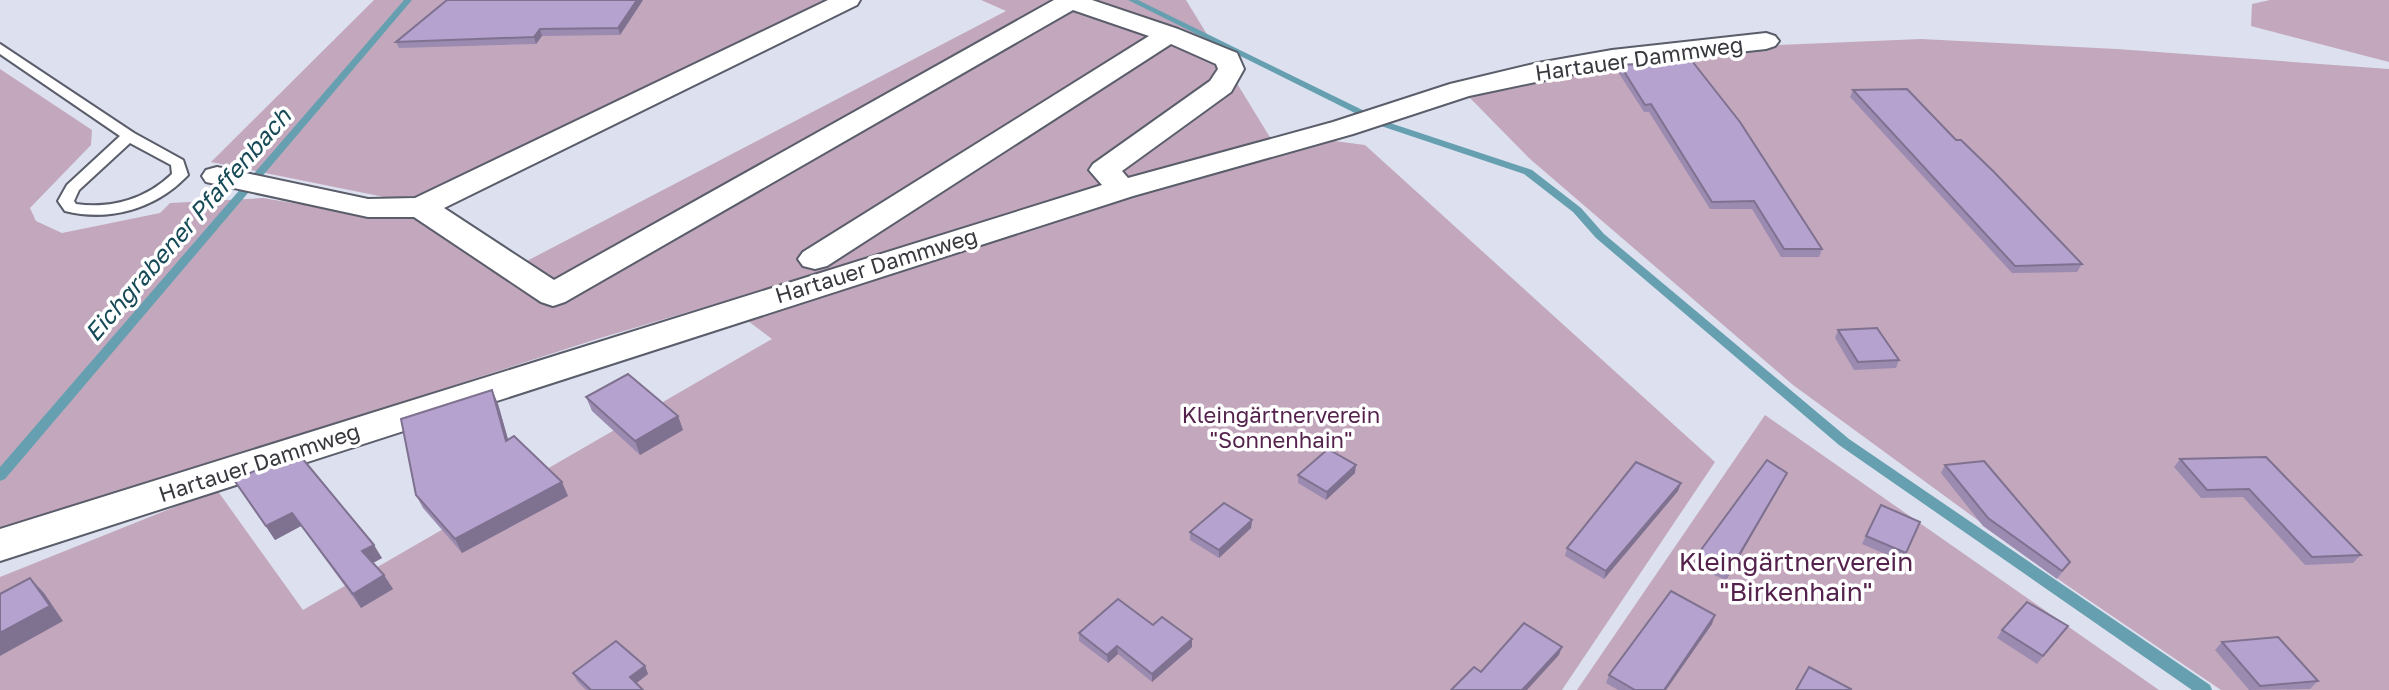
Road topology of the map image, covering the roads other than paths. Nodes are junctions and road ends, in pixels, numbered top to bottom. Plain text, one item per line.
1 (848, 0) edge
2 (1069, 0) edge
3 (1169, 34) junction
4 (1766, 41) dead end
5 (0, 48) edge
6 (129, 136) junction
7 (217, 176) dead end
8 (1122, 189) junction
9 (421, 207) junction
10 (815, 259) dead end
11 (0, 545) edge

1 - 9 street
2 - 3 street
2 - 9 street
3 - 8 street
3 - 10 street
4 - 8 street, Hartauer Dammweg
5 - 6 lane
6 - 6 lane
7 - 9 street
8 - 11 street, Hartauer Dammweg

